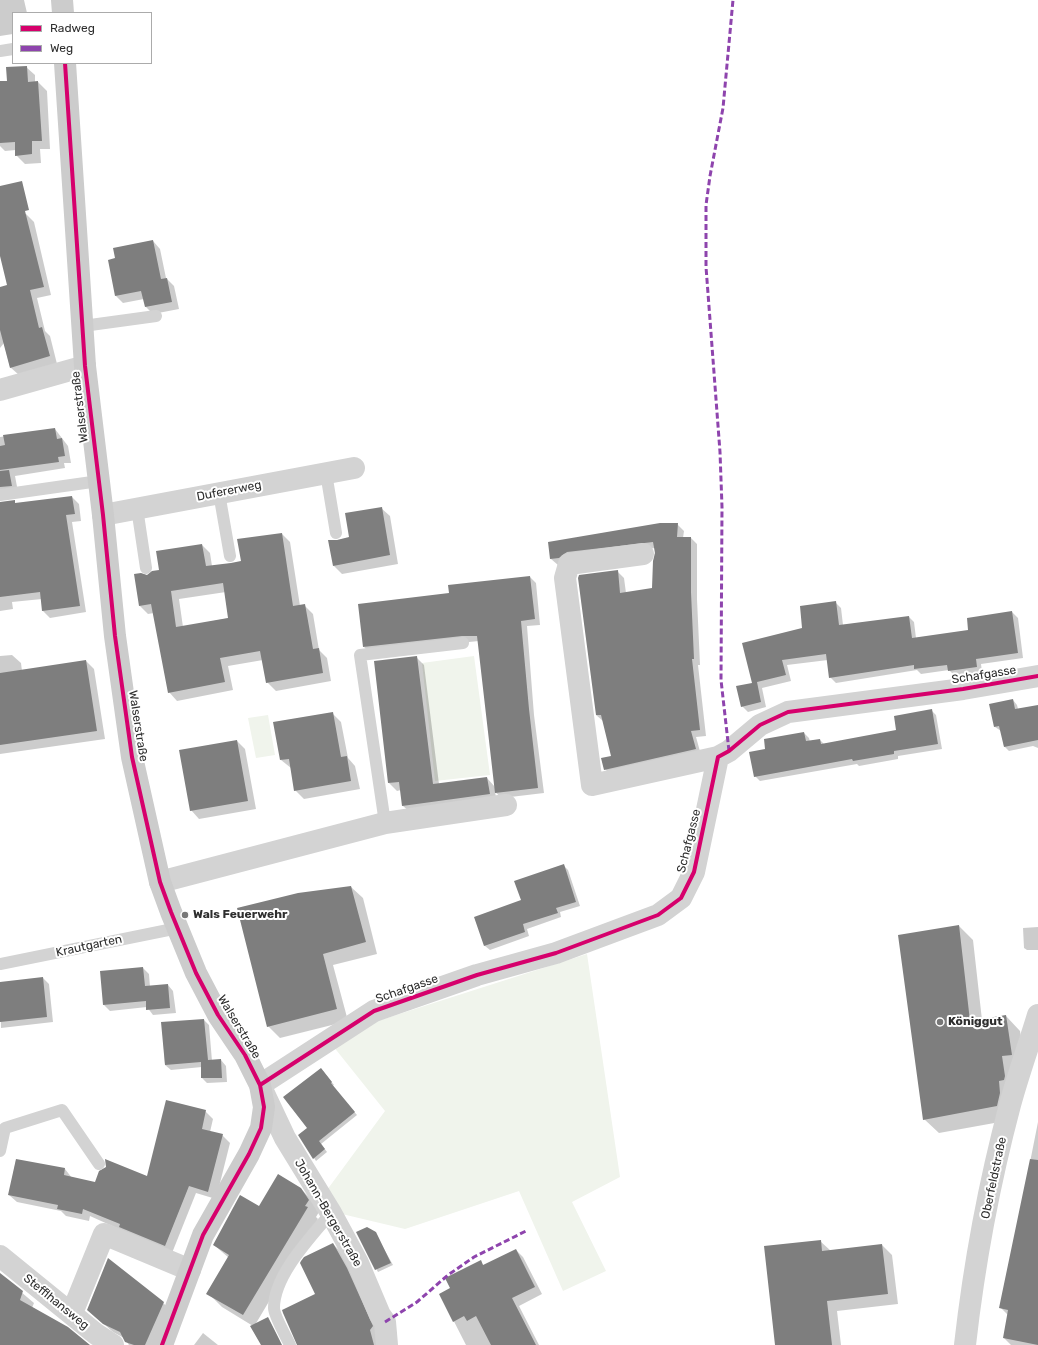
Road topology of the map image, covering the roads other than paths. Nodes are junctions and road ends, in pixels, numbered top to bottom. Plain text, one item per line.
1 (62, 0) edge
2 (62, 12) edge
3 (12, 49) edge
4 (0, 52) edge
5 (65, 64) edge
6 (156, 316) dead end
7 (83, 326) junction
8 (85, 366) junction
9 (0, 389) edge
10 (354, 468) dead end
11 (326, 473) junction
12 (99, 481) junction
13 (219, 493) junction
14 (0, 495) edge
15 (136, 508) junction
16 (103, 515) junction
17 (336, 533) dead end
18 (643, 554) dead end
19 (230, 556) dead end
20 (146, 568) dead end
21 (463, 643) dead end
22 (1038, 676) edge
23 (718, 758) junction
24 (506, 805) dead end
25 (385, 823) junction
26 (160, 882) junction
27 (178, 928) junction
28 (0, 964) edge
29 (1038, 1015) edge
30 (260, 1085) junction
31 (3, 1127) edge
32 (0, 1152) edge
33 (99, 1164) dead end
34 (331, 1213) junction
35 (0, 1256) edge
36 (190, 1270) junction
37 (72, 1313) junction
38 (113, 1345) edge
39 (162, 1345) edge
40 (290, 1345) edge
41 (386, 1345) edge
42 (965, 1345) edge

1 - 2 street
3 - 4 lane
5 - 7 street, Walserstraße
6 - 7 lane
7 - 8 street, Walserstraße
8 - 9 street, Walserstraße
8 - 12 street, Walserstraße
10 - 11 street, Dufererweg
11 - 13 street, Dufererweg
11 - 17 lane
12 - 14 lane
12 - 16 street, Walserstraße
13 - 15 street, Dufererweg
13 - 19 lane
15 - 16 street, Dufererweg
15 - 20 lane
16 - 26 street, Walserstraße
18 - 23 street, Schafgasse
21 - 25 lane
22 - 23 street, Schafgasse
23 - 30 street, Schafgasse
24 - 25 street
25 - 26 street
26 - 27 street, Walserstraße
27 - 28 lane, Krautgarten
27 - 30 street, Walserstraße
29 - 42 street, Oberfeldstraße
30 - 34 street, Johann-Bergerstraße
30 - 36 street, Walserstraße
31 - 32 lane
31 - 33 lane
34 - 40 lane
34 - 41 street, Johann-Bergerstraße
35 - 37 street, Stefflhansweg
36 - 37 street
36 - 39 street, Walserstraße
37 - 38 street, Stefflhansweg

